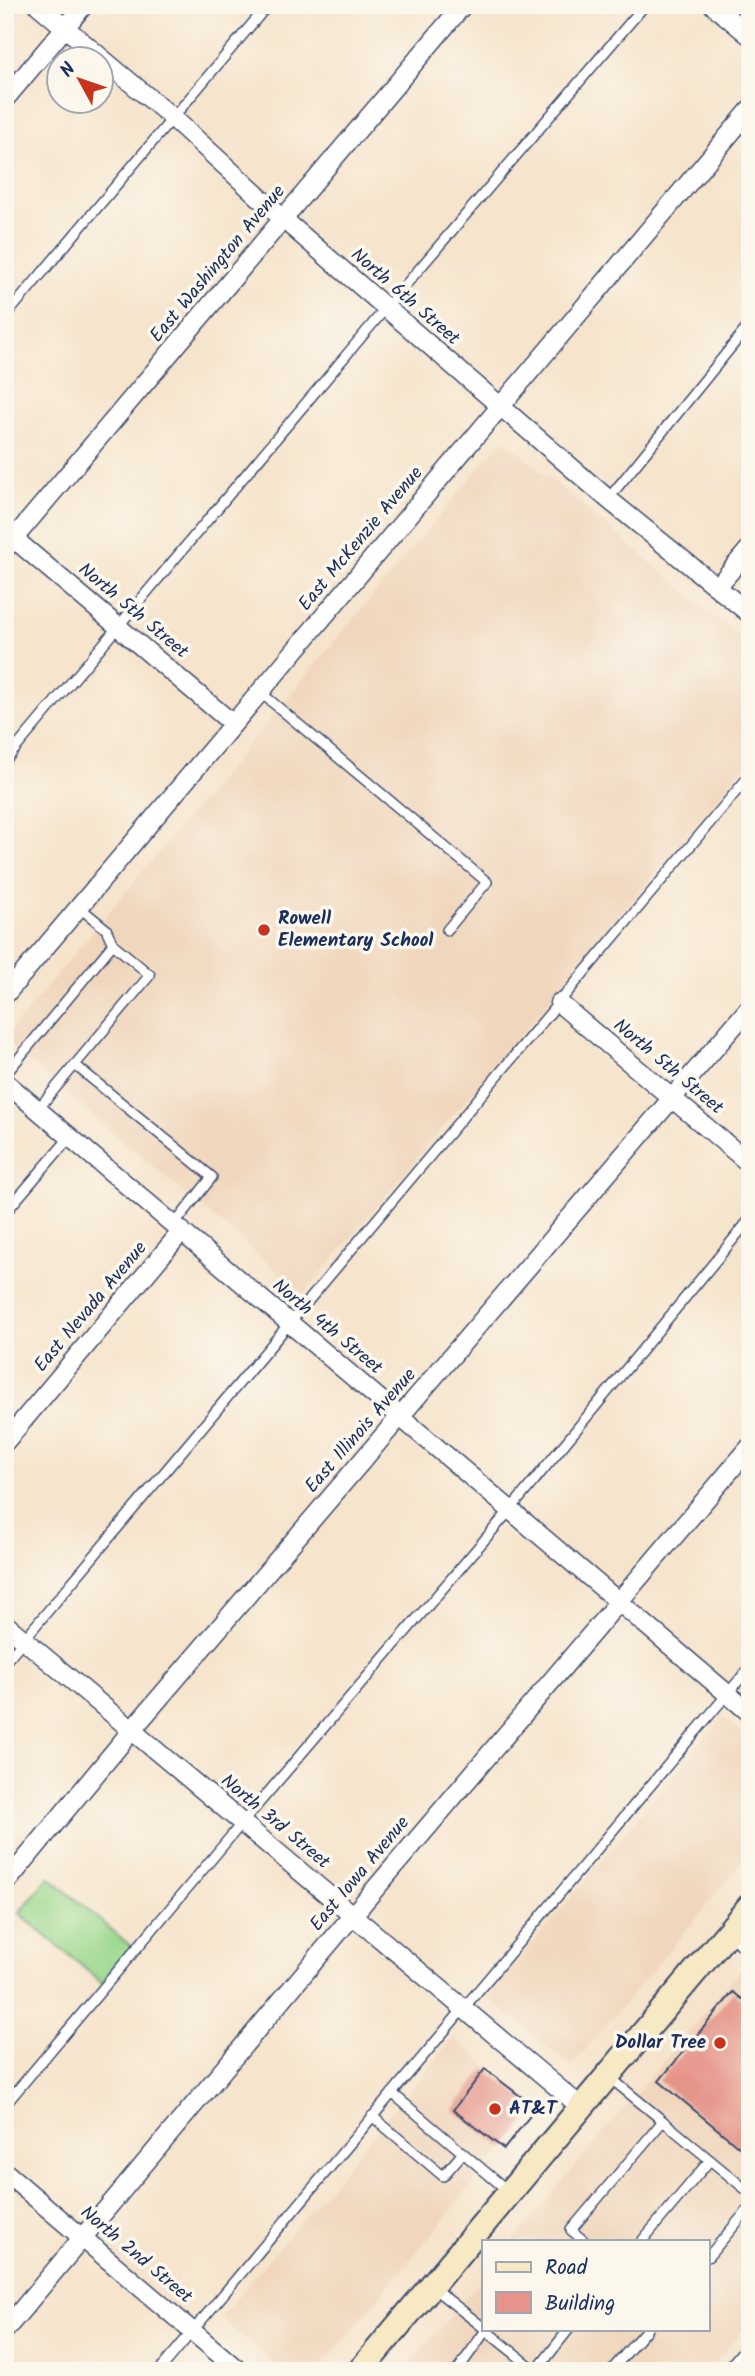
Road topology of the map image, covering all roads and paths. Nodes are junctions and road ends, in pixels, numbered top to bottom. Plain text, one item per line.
1 (38, 5) edge
2 (84, 5) edge
3 (268, 5) edge
4 (463, 5) edge
5 (645, 5) edge
6 (713, 5) edge
7 (65, 28) junction
8 (750, 36) edge
9 (5, 99) edge
10 (750, 110) edge
11 (173, 118) junction
12 (283, 219) junction
13 (385, 309) junction
14 (5, 317) edge
15 (750, 324) edge
16 (500, 407) junction
17 (608, 499) junction
18 (8, 540) edge
19 (750, 548) edge
20 (717, 587) junction
21 (750, 614) edge
22 (119, 627) junction
23 (260, 692) junction
24 (233, 724) junction
25 (5, 761) edge
26 (750, 775) edge
27 (79, 907) junction
28 (447, 930) dead end
29 (113, 944) junction
30 (5, 995) edge
31 (559, 1003) junction
32 (750, 1007) edge
33 (75, 1065) junction
34 (5, 1075) edge
35 (5, 1082) edge
36 (673, 1098) junction
37 (38, 1110) junction
38 (70, 1137) junction
39 (750, 1164) edge
40 (5, 1213) edge
41 (750, 1219) edge
42 (178, 1228) junction
43 (291, 1324) junction
44 (400, 1417) junction
45 (5, 1442) edge
46 (750, 1447) edge
47 (510, 1510) junction
48 (620, 1603) junction
49 (5, 1624) edge
50 (24, 1639) junction
51 (5, 1662) edge
52 (750, 1667) edge
53 (727, 1694) junction
54 (750, 1713) edge
55 (132, 1730) junction
56 (242, 1823) junction
57 (5, 1884) edge
58 (750, 1906) edge
59 (352, 1915) junction
60 (727, 1934) junction
61 (750, 1952) edge
62 (463, 2008) junction
63 (607, 2076) junction
64 (392, 2093) junction
65 (5, 2105) edge
66 (581, 2107) junction
67 (372, 2116) junction
68 (663, 2121) junction
69 (463, 2152) junction
70 (710, 2160) junction
71 (5, 2172) edge
72 (510, 2192) junction
73 (750, 2193) edge
74 (750, 2207) edge
75 (82, 2237) junction
76 (583, 2240) edge
77 (643, 2240) edge
78 (710, 2255) edge
79 (431, 2286) junction
80 (482, 2327) edge
81 (5, 2330) edge
82 (484, 2330) edge
83 (486, 2330) edge
84 (568, 2330) edge
85 (646, 2330) edge
86 (192, 2331) junction
87 (750, 2343) edge
88 (462, 2369) edge
89 (536, 2370) edge
90 (159, 2371) edge
91 (239, 2371) edge
92 (360, 2371) edge
93 (611, 2371) edge
94 (726, 2371) edge

1 - 7 street, North 6th Street
2 - 7 street
3 - 11 lane
4 - 12 street, East Washington Avenue
5 - 13 lane
6 - 8 street
7 - 9 street
7 - 11 street, North 6th Street
10 - 16 street, East McKenzie Avenue
11 - 12 street, North 6th Street
11 - 14 lane
12 - 13 street, North 6th Street
12 - 18 street, East Washington Avenue
13 - 16 street, North 6th Street
13 - 22 lane
15 - 17 lane
16 - 17 street, North 6th Street
16 - 23 street, East McKenzie Avenue
17 - 20 street, North 6th Street
18 - 22 street, North 5th Street
19 - 20 street
20 - 21 street, North 6th Street
22 - 24 street, North 5th Street
22 - 25 lane
23 - 24 street, East McKenzie Avenue
23 - 28 lane
24 - 27 street, East McKenzie Avenue
26 - 31 lane
27 - 29 lane
27 - 30 street, East McKenzie Avenue
29 - 33 lane
29 - 34 lane
31 - 36 street, North 5th Street
31 - 43 lane
32 - 36 street, East Illinois Avenue
33 - 37 lane
33 - 42 lane
35 - 37 street, North 4th Street
36 - 39 street, North 5th Street
36 - 44 street, East Illinois Avenue
37 - 38 street, North 4th Street
38 - 40 lane
38 - 42 street, North 4th Street
41 - 47 lane
42 - 43 street, North 4th Street
42 - 45 street, East Nevada Avenue
43 - 44 street, North 4th Street
43 - 50 lane
44 - 47 street, North 4th Street
44 - 55 street, East Illinois Avenue
46 - 48 street, East Iowa Avenue
47 - 48 street, North 4th Street
47 - 56 lane
48 - 53 street, North 4th Street
48 - 59 street, East Iowa Avenue
49 - 50 street, North 3rd Street
50 - 51 lane
50 - 55 street, North 3rd Street
52 - 53 lane
53 - 54 street, North 4th Street
53 - 62 lane
55 - 56 street, North 3rd Street
55 - 57 street, East Illinois Avenue
56 - 59 street, North 3rd Street
56 - 65 lane
58 - 60 main road
59 - 62 street, North 3rd Street
59 - 75 street, East Iowa Avenue
60 - 61 lane
60 - 63 main road
62 - 64 lane
62 - 66 street, North 3rd Street
63 - 66 main road
63 - 68 lane
64 - 67 lane
64 - 69 lane
66 - 72 main road
67 - 69 lane
67 - 86 lane
68 - 70 lane
68 - 76 lane
69 - 72 lane
70 - 73 lane
70 - 77 lane
71 - 75 street, North 2nd Street
72 - 79 main road
74 - 78 lane
75 - 81 street, East Iowa Avenue
75 - 86 street, North 2nd Street
79 - 80 lane
79 - 92 main road
82 - 88 lane
83 - 89 lane
84 - 89 lane
85 - 93 lane
86 - 90 lane
86 - 91 street, North 2nd Street
87 - 94 lane

